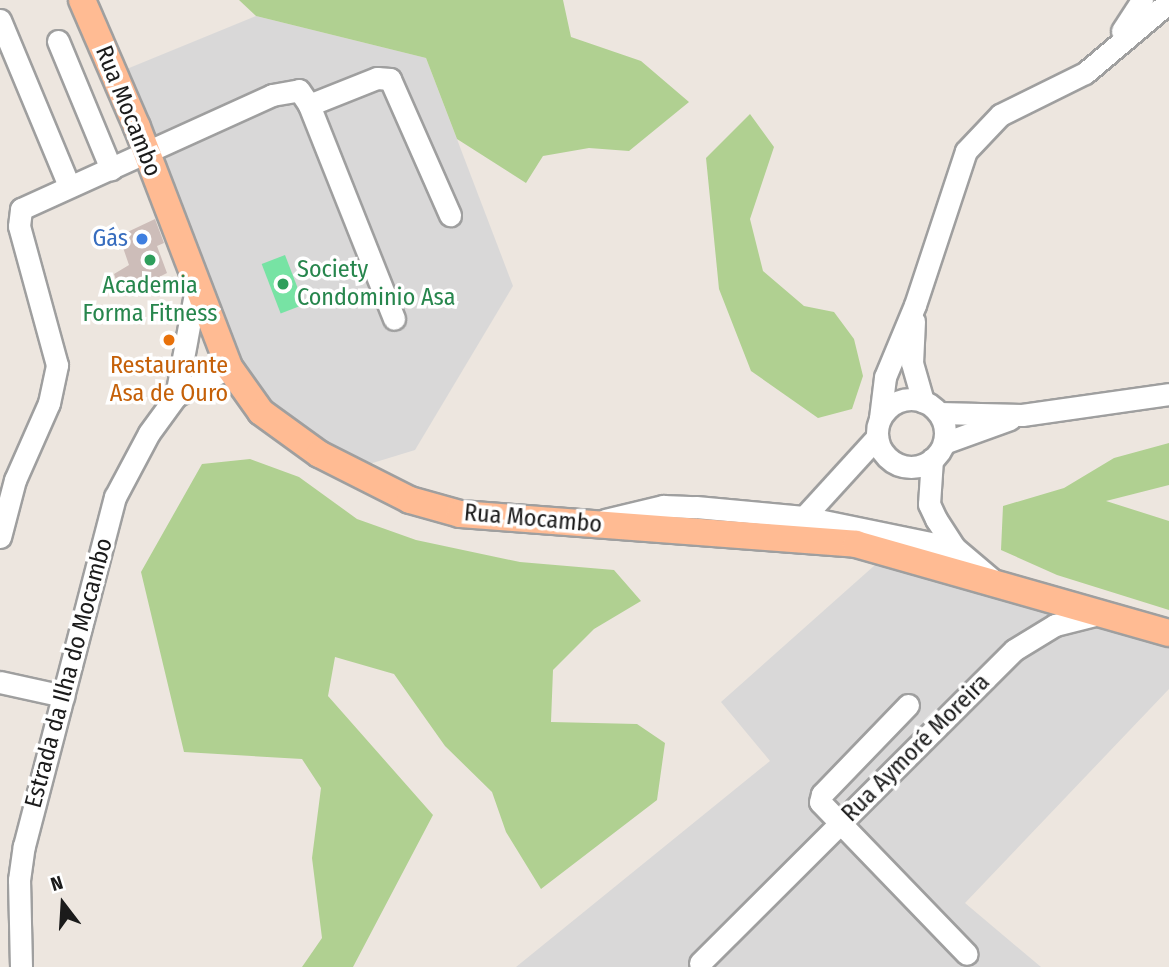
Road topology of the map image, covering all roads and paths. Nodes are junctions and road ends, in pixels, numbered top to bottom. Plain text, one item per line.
1 (82, 0) edge
2 (1142, 0) edge
3 (1169, 2) edge
4 (0, 20) edge
5 (58, 41) dead end
6 (1109, 50) junction
7 (306, 100) junction
8 (146, 151) junction
9 (111, 169) junction
10 (69, 186) junction
11 (450, 215) dead end
12 (196, 288) junction
13 (915, 305) junction
14 (394, 319) dead end
15 (229, 367) junction
16 (1169, 394) edge
17 (176, 396) junction
18 (931, 407) junction
19 (1022, 415) junction
20 (878, 427) junction
21 (938, 451) junction
22 (804, 517) junction
23 (587, 524) junction
24 (0, 537) edge
25 (955, 548) junction
26 (995, 581) junction
27 (1105, 613) junction
28 (1169, 633) edge
29 (0, 682) edge
30 (63, 696) junction
31 (908, 705) dead end
32 (839, 825) junction
33 (967, 954) dead end
34 (700, 963) dead end
35 (21, 967) edge

1 - 8 main road, Rua Mocambo
2 - 6 street
3 - 6 street
4 - 10 street
5 - 9 street
6 - 13 street
7 - 8 street
7 - 11 street
7 - 14 street
8 - 9 street
8 - 12 main road, Rua Mocambo
9 - 10 street
10 - 24 street
12 - 15 main road, Rua Mocambo
12 - 17 street, Estrada da Ilha do Mocambo
13 - 18 street
13 - 20 street
15 - 17 street, Estrada da Ilha do Mocambo
15 - 23 main road, Rua Mocambo
16 - 19 street
17 - 30 street, Estrada da Ilha do Mocambo
18 - 19 street
18 - 20 street
18 - 21 street
19 - 21 street
20 - 21 street
20 - 22 street
21 - 25 street
22 - 23 street
22 - 25 street
23 - 26 main road, Rua Mocambo
25 - 26 street
26 - 27 main road, Rua Mocambo
27 - 28 main road
27 - 32 street, Rua Aymoré Moreira
29 - 30 street
30 - 35 street, Estrada da Ilha do Mocambo
31 - 32 street
32 - 33 street
32 - 34 street, Rua Aymoré Moreira

